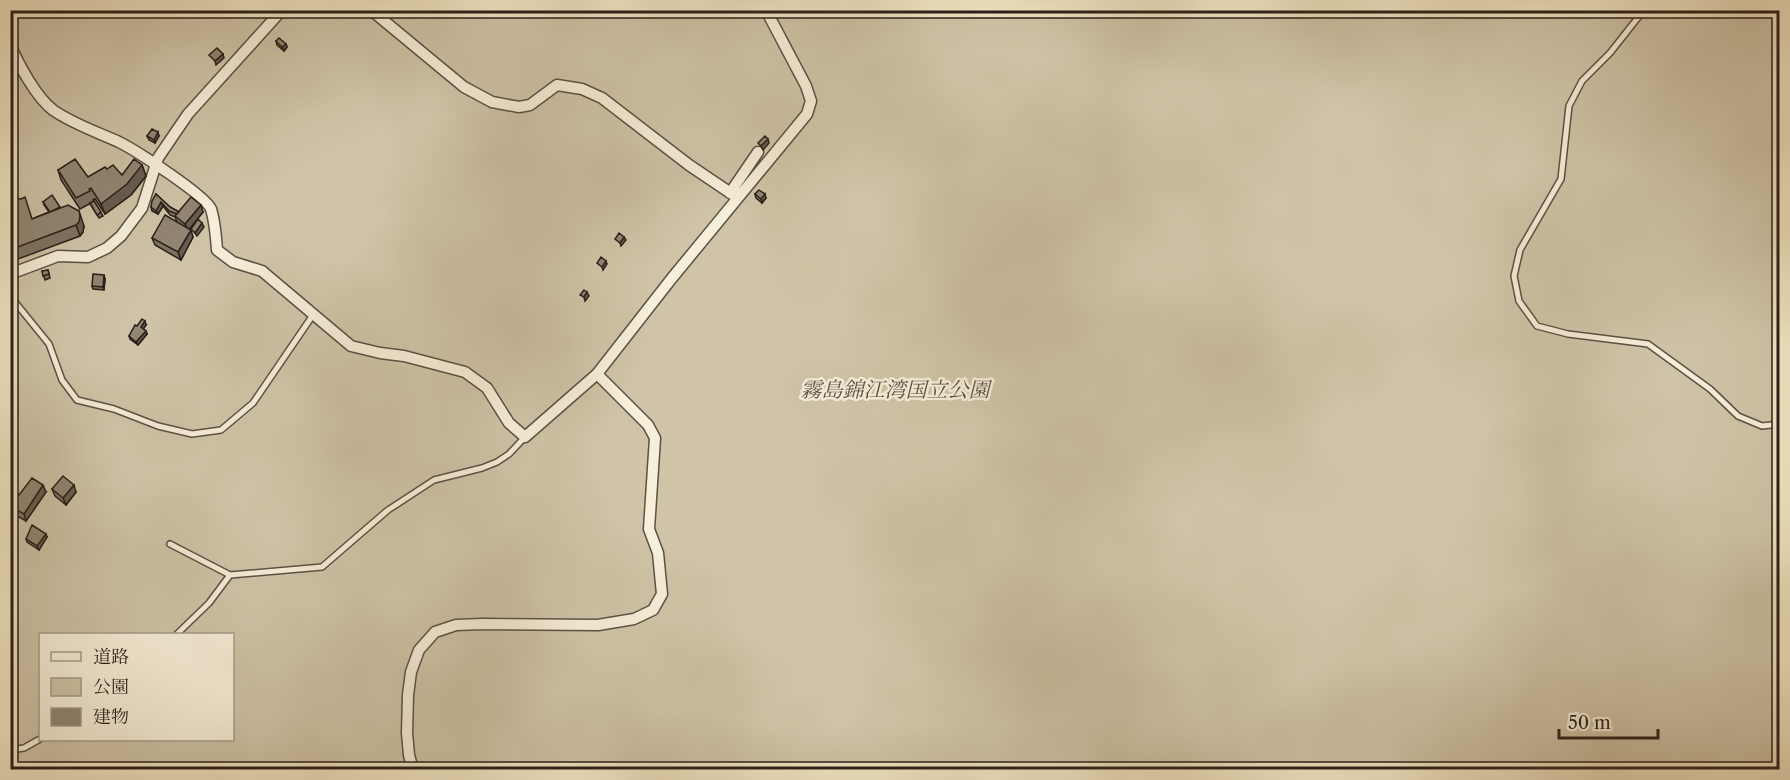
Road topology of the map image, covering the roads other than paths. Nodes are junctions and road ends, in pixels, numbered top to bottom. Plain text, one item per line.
1 (282, 10) edge
2 (371, 10) edge
3 (766, 10) edge
4 (1644, 10) edge
5 (10, 45) edge
6 (758, 152) dead end
7 (156, 166) junction
8 (10, 182) edge
9 (734, 196) junction
10 (10, 200) edge
11 (10, 274) edge
12 (10, 296) edge
13 (313, 315) junction
14 (597, 374) junction
15 (1779, 424) edge
16 (525, 437) junction
17 (170, 544) dead end
18 (230, 575) junction
19 (178, 633) edge
20 (39, 740) edge
21 (10, 750) edge
22 (412, 770) edge

1 - 7 street
2 - 9 street
3 - 9 street
4 - 15 lane
5 - 7 street
6 - 9 street
7 - 11 street
7 - 13 street
8 - 10 lane
9 - 14 street
12 - 13 lane
13 - 16 street
14 - 16 street
14 - 22 street
16 - 18 lane
17 - 18 lane
18 - 19 lane
20 - 21 lane

